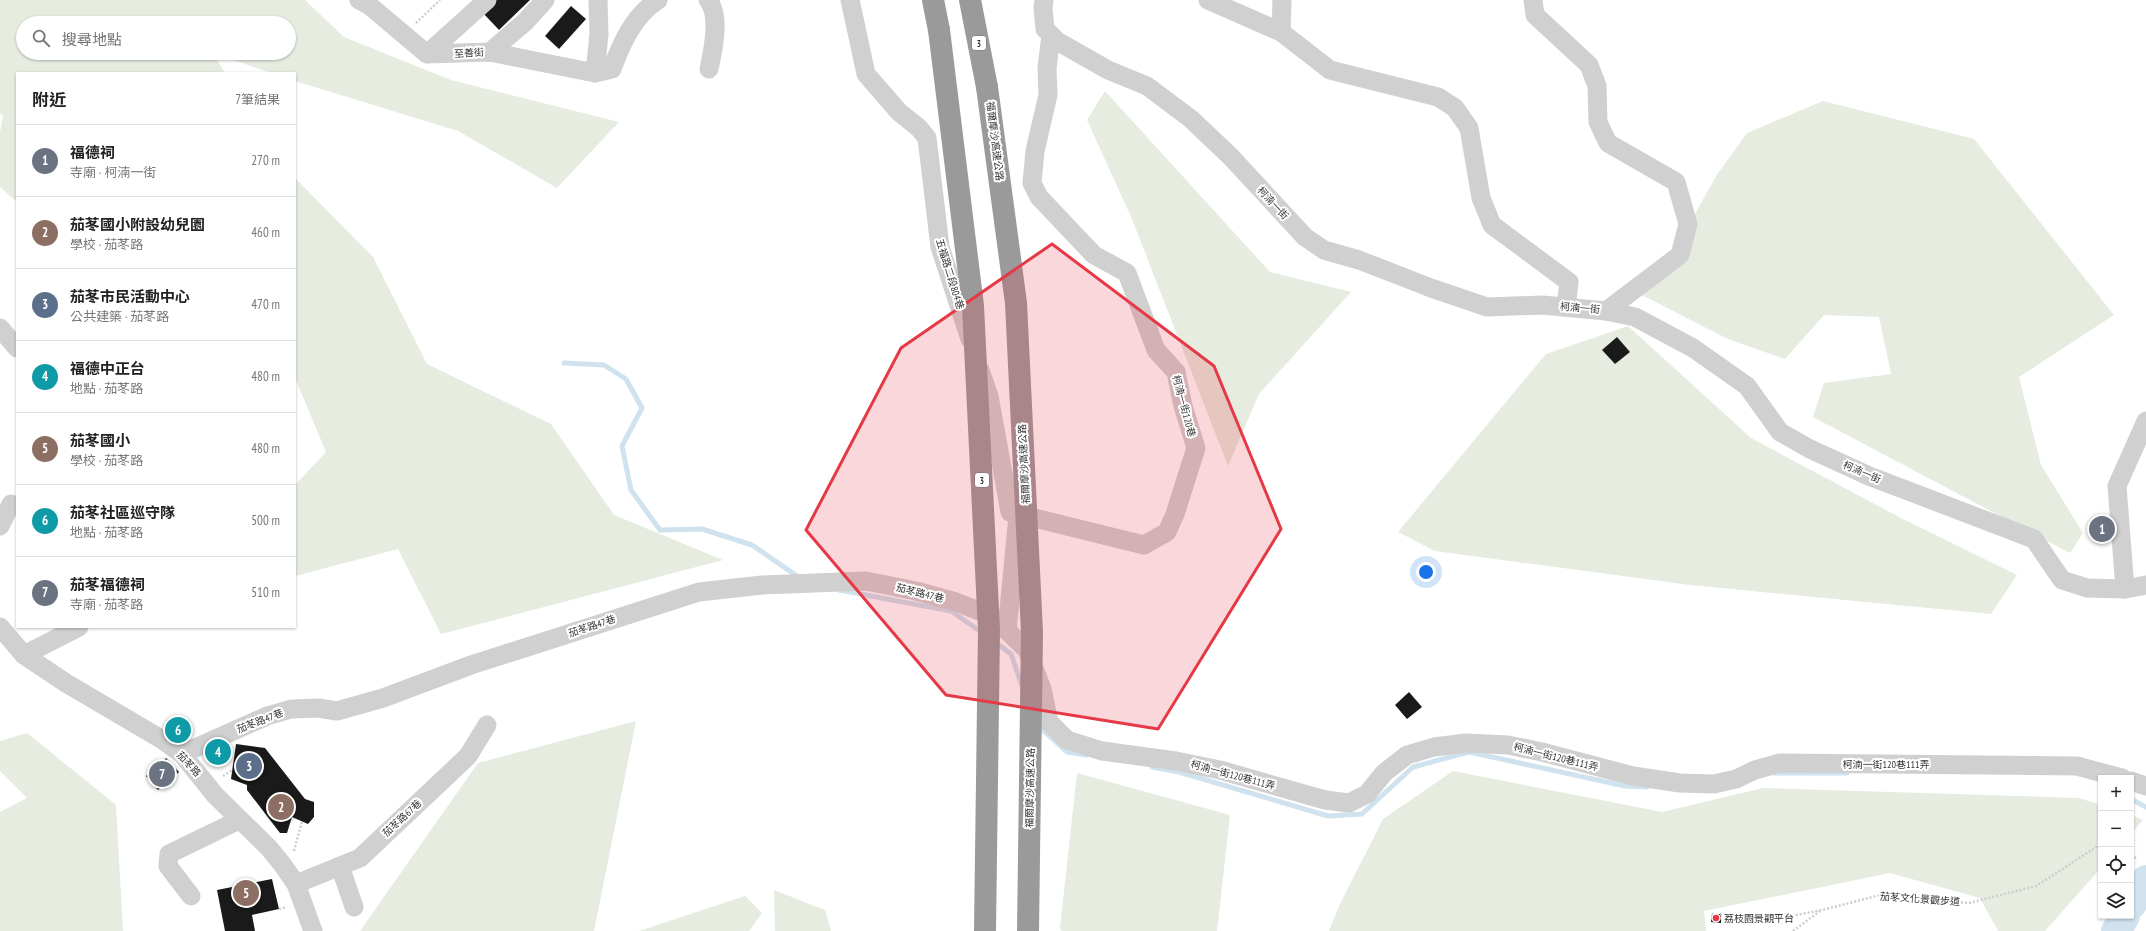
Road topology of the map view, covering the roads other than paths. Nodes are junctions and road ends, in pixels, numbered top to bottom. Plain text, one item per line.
1 (360, 0) edge
2 (487, 0) edge
3 (545, 0) edge
4 (598, 0) edge
5 (658, 0) edge
6 (708, 0) edge
7 (850, 0) edge
8 (933, 0) edge
9 (970, 0) edge
10 (1044, 0) edge
11 (1208, 0) edge
12 (1282, 0) edge
13 (1533, 0) edge
14 (1281, 32) junction
15 (1051, 35) junction
16 (490, 52) junction
17 (427, 54) junction
18 (709, 69) dead end
19 (595, 73) junction
20 (1566, 307) junction
21 (1606, 311) junction
22 (0, 328) edge
23 (16, 347) edge
24 (2146, 421) edge
25 (11, 504) dead end
26 (1018, 515) junction
27 (0, 526) edge
28 (2146, 585) edge
29 (2125, 589) junction
30 (0, 627) edge
31 (77, 628) edge
32 (1007, 631) junction
33 (24, 655) junction
34 (487, 725) dead end
35 (182, 754) junction
36 (2111, 775) edge
37 (2134, 782) edge
38 (2146, 786) edge
39 (239, 820) junction
40 (340, 866) junction
41 (296, 884) junction
42 (191, 896) dead end
43 (354, 907) dead end
44 (313, 931) edge
45 (986, 931) edge
46 (1028, 931) edge

1 - 17 street
2 - 17 street
3 - 16 street
4 - 19 street
5 - 19 street
6 - 18 street
7 - 26 street, 五福路二段804巷
8 - 45 highway, 3, bridge
9 - 46 highway, 福爾摩沙高速公路 / 3, bridge
10 - 15 street
11 - 14 street
12 - 14 street
13 - 21 street
14 - 20 street
15 - 20 street, 柯湳一街
15 - 26 street, 柯湳一街120巷
16 - 17 street, 至善街
16 - 19 street, 至善街
20 - 21 street, 柯湳一街
21 - 29 street, 柯湳一街
22 - 23 street
24 - 29 street
25 - 27 street
26 - 32 street
28 - 29 street, 柯湳一街
30 - 33 street, 茄苳路
31 - 33 street
32 - 35 street, 茄苳路47巷
32 - 36 street, 柯湳一街120巷111弄
33 - 35 street, 茄苳路
34 - 40 street, 茄苳路67巷
35 - 39 street, 茄苳路
37 - 38 street
39 - 41 street, 茄苳路
39 - 42 street
40 - 41 street, 茄苳路67巷
40 - 43 street
41 - 44 street, 茄苳路

